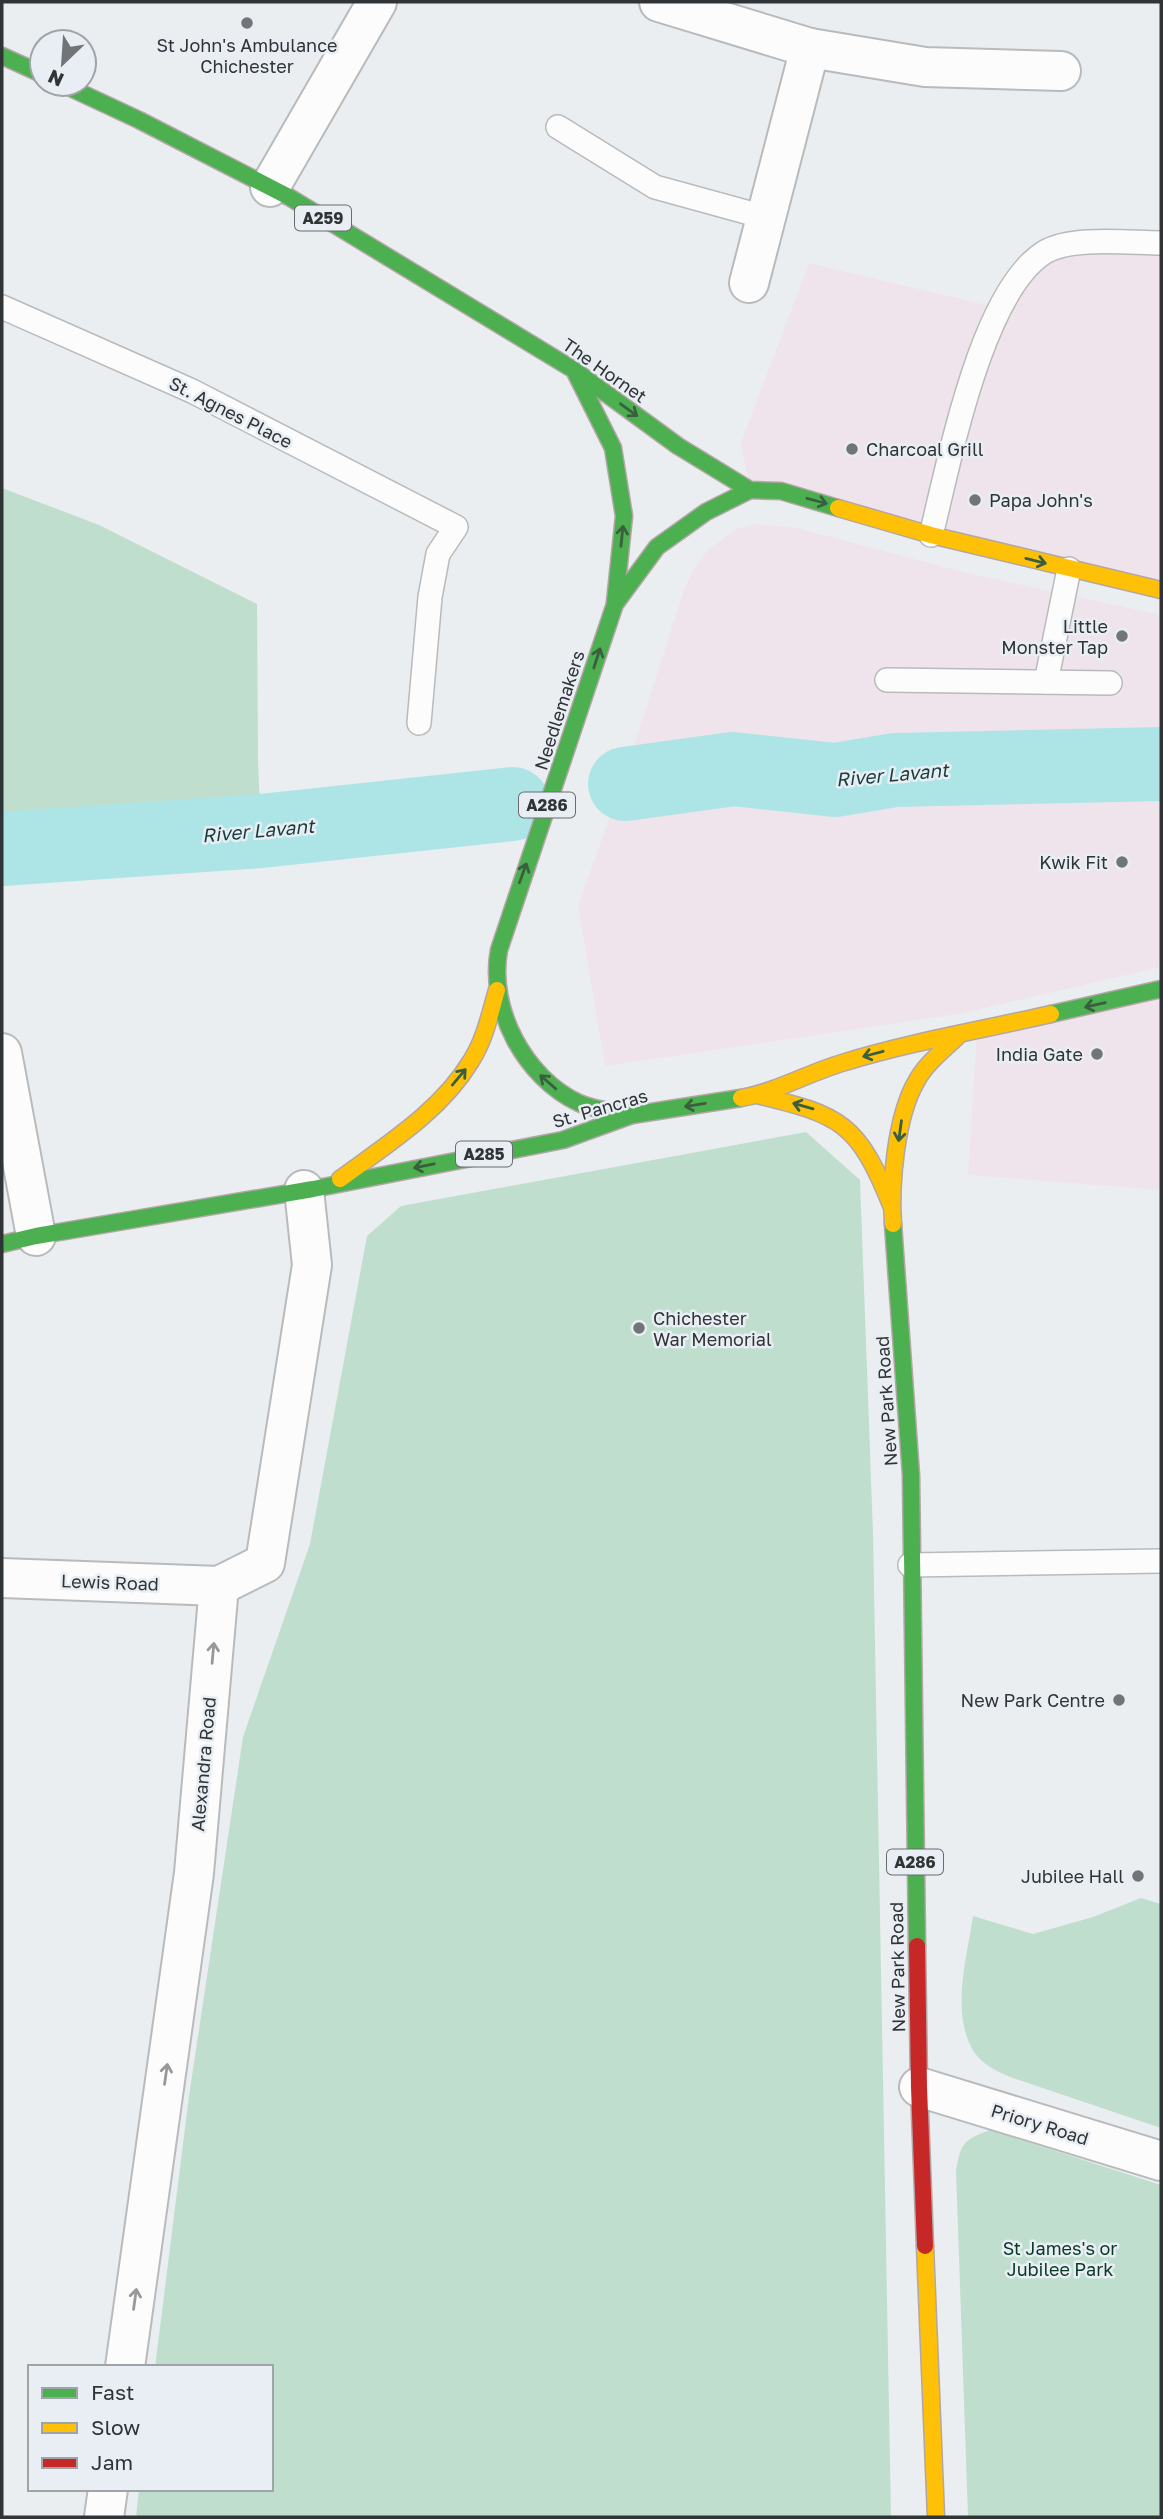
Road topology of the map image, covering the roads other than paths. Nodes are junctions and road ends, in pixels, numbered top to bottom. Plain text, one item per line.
1 (377, 2) edge
2 (659, 2) edge
3 (711, 9) edge
4 (810, 48) junction
5 (2, 56) edge
6 (28, 68) edge
7 (1062, 71) dead end
8 (92, 98) edge
9 (558, 127) dead end
10 (270, 187) junction
11 (764, 217) junction
12 (1161, 243) edge
13 (748, 284) dead end
14 (2, 307) edge
15 (574, 370) junction
16 (750, 490) junction
17 (930, 535) junction
18 (1069, 569) junction
19 (1161, 590) edge
20 (615, 604) junction
21 (887, 680) dead end
22 (1046, 682) junction
23 (1110, 683) dead end
24 (419, 723) dead end
25 (1161, 989) edge
26 (497, 990) junction
27 (960, 1034) junction
28 (2, 1053) edge
29 (757, 1095) junction
30 (632, 1115) junction
31 (318, 1187) junction
32 (892, 1207) junction
33 (19, 1240) edge
34 (1161, 1562) edge
35 (910, 1565) junction
36 (2, 1578) edge
37 (219, 1586) junction
38 (919, 2087) junction
39 (1161, 2161) edge
40 (125, 2365) edge
41 (108, 2491) edge
42 (104, 2517) edge
43 (936, 2517) edge

1 - 10 street
2 - 3 street
3 - 4 street
4 - 7 street
4 - 11 street
5 - 6 main road
8 - 10 main road, The Hornet / A259
9 - 11 lane
10 - 15 main road, The Hornet / A259
11 - 13 street
12 - 17 lane
14 - 24 lane, St. Agnes Place
15 -> 16 main road, The Hornet / A259
20 -> 15 main road, Needlemakers
16 -> 17 main road, The Hornet
16 - 20 main road, Needlemakers / A286
17 -> 18 main road, The Hornet
18 - 19 main road, The Hornet
18 - 22 lane
26 -> 20 main road, Needlemakers / A286
21 - 22 lane
22 - 23 lane
25 -> 27 main road, St. Pancras / A286
30 -> 26 main road, Needlemakers / A286
31 -> 26 main road, Needlemakers / A285
27 -> 29 main road, St. Pancras / A286
27 -> 32 main road, New Park Road / A286
28 - 33 street
29 -> 30 main road, St. Pancras / A286
32 -> 29 main road, New Park Road / A286
30 -> 31 main road, St. Pancras / A285
31 - 33 main road, St. Pancras / A285
31 - 37 street
32 - 35 main road, New Park Road / A286
34 - 35 lane
35 - 38 main road, New Park Road / A286
36 - 37 street, Lewis Road
40 -> 37 street, Alexandra Road
38 - 39 street, Priory Road
38 - 43 main road, New Park Road / A286
41 - 42 street

